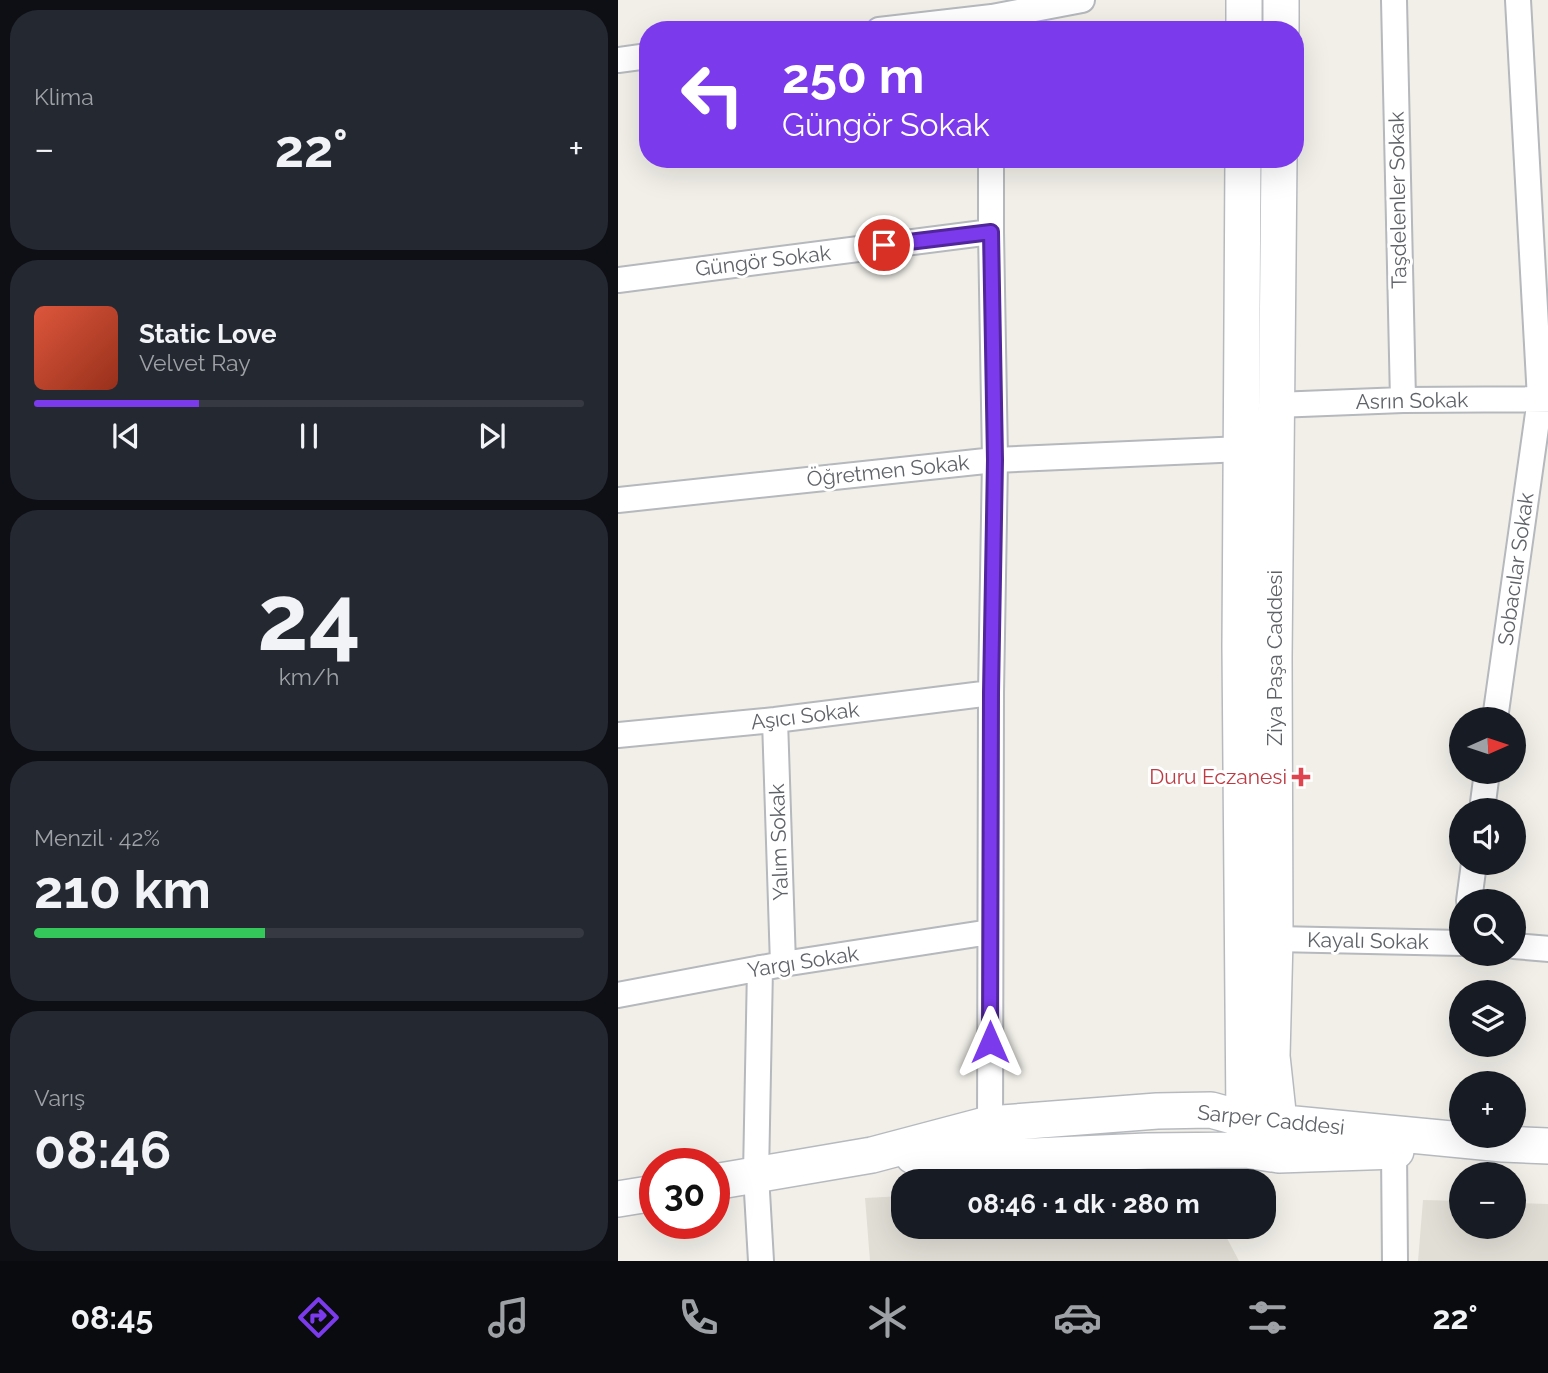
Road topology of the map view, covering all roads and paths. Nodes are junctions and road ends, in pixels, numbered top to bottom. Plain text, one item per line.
1 (1082, 0) edge
2 (1244, 0) edge
3 (1281, 0) edge
4 (1394, 0) edge
5 (1518, 0) edge
6 (1000, 21) edge
7 (1244, 21) edge
8 (1281, 21) edge
9 (639, 57) edge
10 (618, 60) edge
11 (991, 168) edge
12 (1243, 168) edge
13 (1279, 168) edge
14 (991, 232) junction
15 (618, 280) edge
16 (1544, 399) edge
17 (1403, 400) junction
18 (1276, 405) junction
19 (1242, 449) junction
20 (995, 460) junction
21 (618, 500) edge
22 (991, 693) junction
23 (1497, 707) edge
24 (775, 720) junction
25 (618, 734) edge
26 (990, 932) junction
27 (1275, 939) junction
28 (1449, 943) edge
29 (1526, 947) edge
30 (1548, 949) edge
31 (771, 966) junction
32 (618, 995) edge
33 (1279, 1121) junction
34 (990, 1141) junction
35 (1256, 1141) junction
36 (1548, 1146) edge
37 (1394, 1151) junction
38 (1548, 1163) edge
39 (756, 1175) junction
40 (730, 1179) edge
41 (639, 1195) edge
42 (618, 1199) edge
43 (761, 1261) edge
44 (1395, 1261) edge

1 - 6 street
2 - 7 main road
3 - 8 main road
4 - 17 street, Taşdelenler Sokak
5 - 16 street, Sobacılar Sokak
9 - 10 street
11 - 14 street
12 - 19 main road, Ziya Paşa Caddesi
13 - 18 main road, Ziya Paşa Caddesi
14 - 15 street, Güngör Sokak
14 - 20 street
16 - 17 street, Asrın Sokak
16 - 23 street, Sobacılar Sokak
17 - 18 street, Asrın Sokak
18 - 27 main road, Ziya Paşa Caddesi
19 - 20 street, Öğretmen Sokak
19 - 35 main road, Ziya Paşa Caddesi
20 - 21 street, Öğretmen Sokak
20 - 22 street
22 - 24 street, Aşıcı Sokak
22 - 26 street
24 - 25 street, Aşıcı Sokak
24 - 31 street, Yalım Sokak
26 - 31 street, Yargı Sokak
26 - 34 street
27 - 28 street, Kayalı Sokak
27 - 33 main road, Ziya Paşa Caddesi
29 - 30 street
31 - 32 street, Yargı Sokak
31 - 39 street, Yalım Sokak
33 - 35 main road, Ziya Paşa Caddesi
33 - 36 main road, Sarper Caddesi
34 - 35 main road, Sarper Caddesi
34 - 39 main road, Sarper Caddesi
35 - 37 main road, Sarper Caddesi
37 - 38 main road, Sarper Caddesi
37 - 44 street
39 - 40 main road, Sarper Caddesi
39 - 43 street, Yalım Sokak
41 - 42 main road

